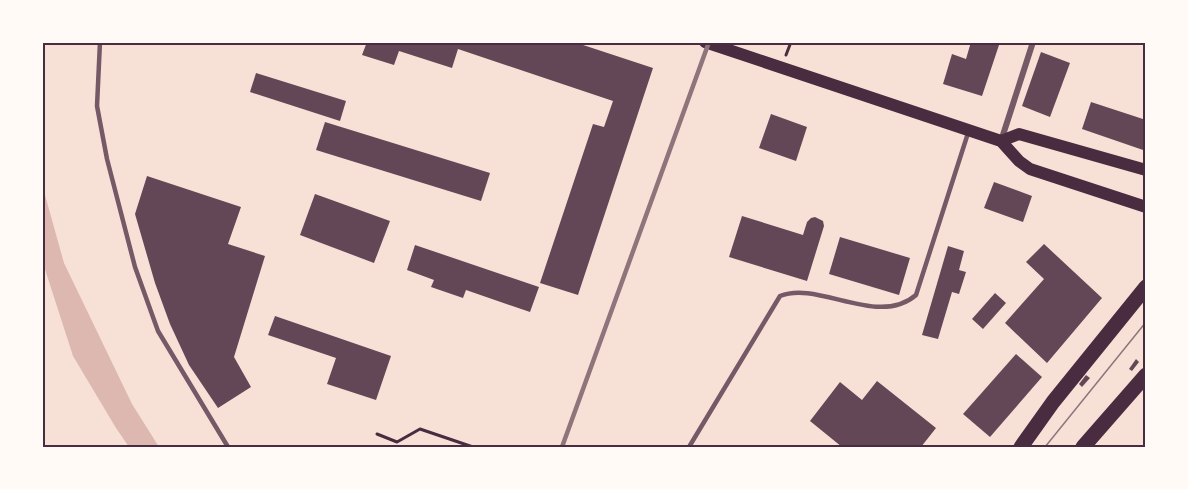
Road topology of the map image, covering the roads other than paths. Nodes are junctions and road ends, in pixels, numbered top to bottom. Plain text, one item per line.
1 (100, 42) edge
2 (705, 42) edge
3 (1033, 42) edge
4 (969, 130) junction
5 (1001, 141) junction
6 (1146, 170) edge
7 (1146, 207) edge
8 (1146, 287) edge
9 (1146, 375) edge
10 (228, 447) edge
11 (689, 447) edge
12 (1021, 447) edge
13 (1083, 447) edge

1 - 10 lane
2 - 4 main road
3 - 5 street
4 - 5 main road
4 - 11 lane
5 - 6 main road
5 - 7 main road
8 - 12 main road
9 - 13 main road

